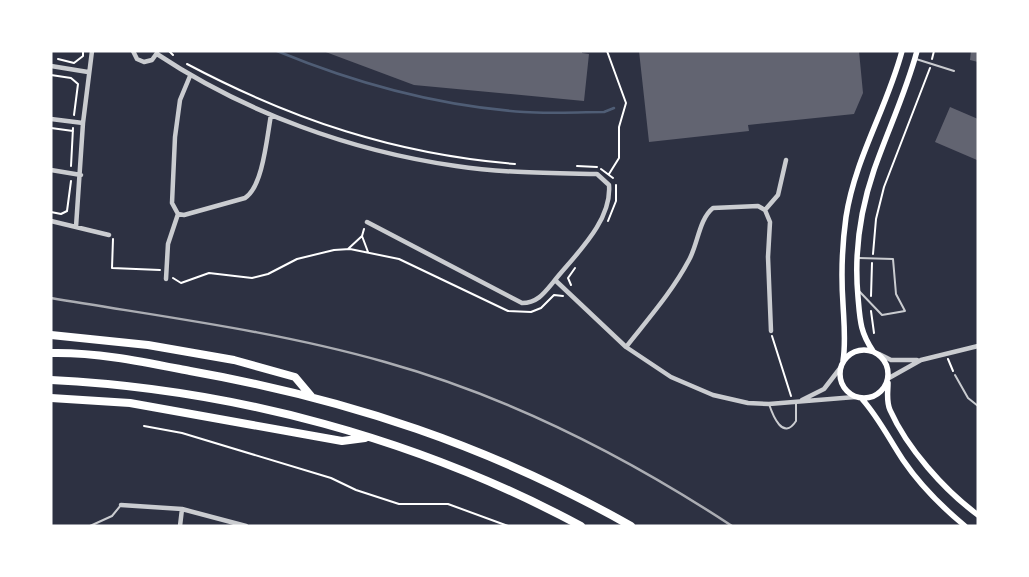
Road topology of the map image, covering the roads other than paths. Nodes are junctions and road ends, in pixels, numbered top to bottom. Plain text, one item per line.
1 (92, 51) edge
2 (133, 51) edge
3 (902, 51) edge
4 (916, 51) edge
5 (157, 53) edge
6 (915, 58) junction
7 (51, 66) edge
8 (954, 70) dead end
9 (88, 72) junction
10 (190, 76) junction
11 (272, 115) junction
12 (51, 119) edge
13 (83, 123) junction
14 (786, 160) dead end
15 (51, 170) edge
16 (81, 175) junction
17 (765, 210) junction
18 (178, 214) junction
19 (51, 221) edge
20 (367, 222) road end
21 (76, 227) junction
22 (109, 235) road end
23 (857, 258) junction
24 (166, 279) dead end
25 (556, 280) junction
26 (857, 290) junction
27 (771, 331) road end
28 (51, 335) edge
29 (978, 346) edge
30 (626, 348) junction
31 (876, 352) junction
32 (51, 353) edge
33 (921, 360) junction
34 (842, 364) junction
35 (955, 375) road end
36 (51, 380) edge
37 (888, 380) junction
38 (311, 396) junction
39 (855, 397) junction
40 (51, 398) edge
41 (862, 399) junction
42 (796, 402) junction
43 (769, 404) junction
44 (978, 406) edge
45 (368, 437) junction
46 (122, 505) joint
47 (182, 509) junction
48 (978, 515) edge
49 (90, 526) edge
50 (180, 526) edge
51 (246, 526) edge
52 (581, 526) edge
53 (631, 526) edge
54 (965, 526) edge

1 - 9 street
2 - 5 street
3 - 34 main road
4 - 6 main road
5 - 10 street
6 - 8 lane
6 - 23 main road
7 - 9 street
9 - 13 street
10 - 11 street
10 - 18 street
11 - 18 street
11 - 25 street
12 - 13 street
13 - 16 street
14 - 17 street
15 - 16 street
16 - 21 street
17 - 27 street
17 - 30 street
18 - 24 street
19 - 21 street
20 - 25 street
21 - 22 street
23 - 26 main road
23 - 26 lane
25 - 30 street
26 - 31 main road
28 - 38 highway
29 - 33 street
30 - 43 street
31 - 33 street
31 - 34 main road
31 - 37 main road
32 - 38 highway
33 - 37 street
34 - 39 main road
34 - 42 street
35 - 44 lane
36 - 45 highway
37 - 41 main road
37 - 48 main road
38 - 53 highway
39 - 41 main road
39 - 42 street
40 - 45 highway
41 - 54 main road
42 - 43 street
42 - 43 lane
45 - 52 highway
46 - 47 street
46 - 49 lane
47 - 50 street
47 - 51 street

